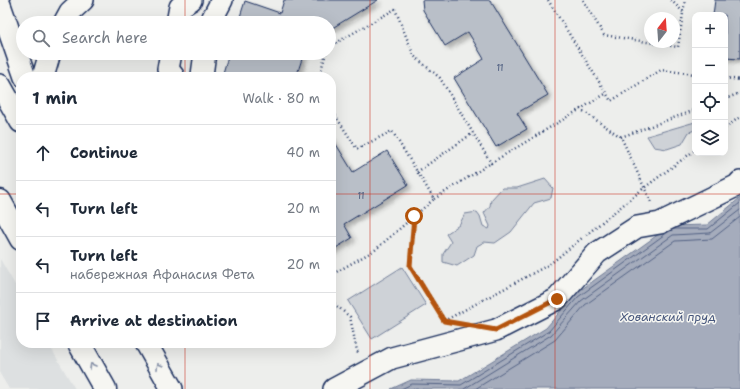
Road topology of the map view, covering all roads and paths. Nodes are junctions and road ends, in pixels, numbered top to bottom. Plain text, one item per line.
1 (191, 0) edge
2 (222, 0) edge
3 (548, 0) edge
4 (583, 0) edge
5 (671, 0) edge
6 (685, 0) edge
7 (0, 6) edge
8 (683, 12) junction
9 (178, 16) edge
10 (214, 16) edge
11 (336, 43) edge
12 (16, 51) edge
13 (19, 60) edge
14 (48, 60) edge
15 (170, 60) edge
16 (204, 60) edge
17 (324, 60) edge
18 (23, 72) edge
19 (44, 72) edge
20 (170, 72) edge
21 (202, 72) edge
22 (320, 72) edge
23 (692, 74) edge
24 (728, 78) edge
25 (740, 80) edge
26 (0, 85) edge
27 (607, 93) junction
28 (740, 93) edge
29 (728, 98) edge
30 (580, 109) junction
31 (692, 111) edge
32 (16, 113) edge
33 (336, 117) edge
34 (740, 117) edge
35 (728, 126) edge
36 (473, 133) junction
37 (621, 137) junction
38 (692, 152) edge
39 (491, 163) junction
40 (418, 172) junction
41 (740, 182) edge
42 (644, 188) junction
43 (434, 199) junction
44 (0, 201) edge
45 (414, 216) junction
46 (660, 222) junction
47 (16, 230) edge
48 (336, 272) edge
49 (336, 305) edge
50 (444, 321) junction
51 (452, 322) dead end
52 (82, 348) edge
53 (149, 348) edge
54 (371, 368) junction
55 (105, 389) edge
56 (172, 389) edge
57 (334, 389) edge

1 - 9 street
2 - 10 street
3 - 27 path
4 - 8 path
5 - 8 path
6 - 8 path
7 - 12 street
11 - 36 path
13 - 18 street
14 - 19 street
15 - 20 street
16 - 21 street
17 - 22 path
23 - 27 path
24 - 25 path
26 - 32 street
27 - 30 path
28 - 29 path
30 - 37 path
30 - 39 path
31 - 37 path
33 - 40 path
34 - 35 path
36 - 39 path
36 - 40 path
37 - 42 path
38 - 42 path
39 - 43 path
40 - 43 path
41 - 46 street
42 - 46 path
42 - 50 path
43 - 45 path
44 - 47 main road
45 - 48 path
45 - 50 path
46 - 54 street
49 - 54 path
50 - 51 path
55 -> 52 main road
56 -> 53 street
54 - 57 street

